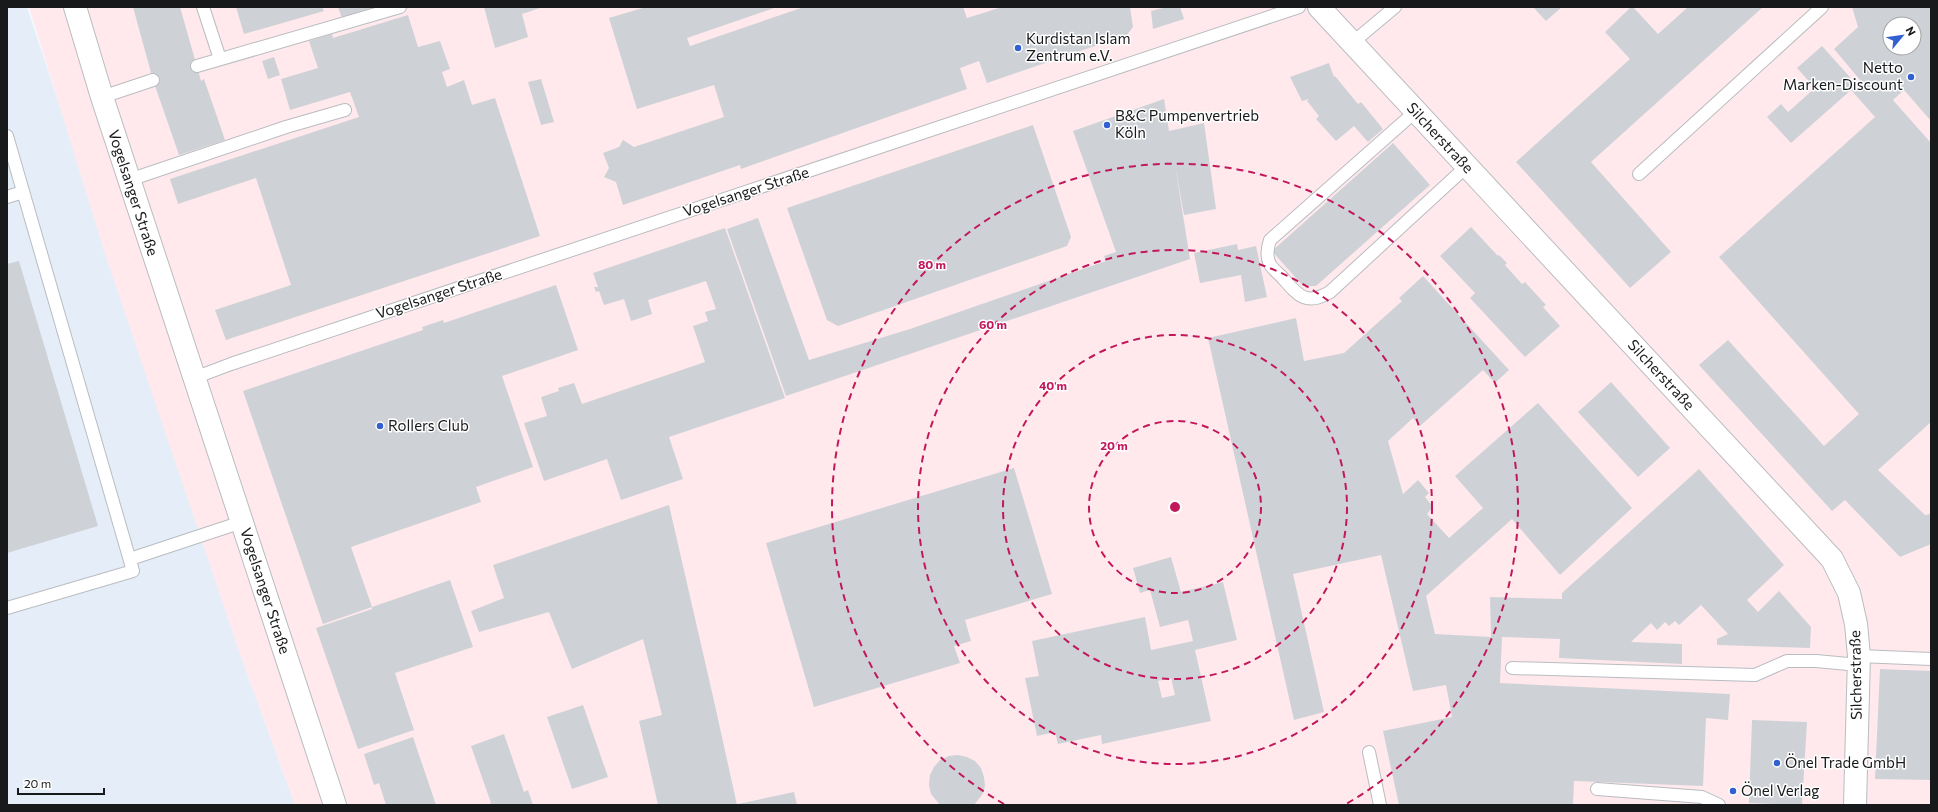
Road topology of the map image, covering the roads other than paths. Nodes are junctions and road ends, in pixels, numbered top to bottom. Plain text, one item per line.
1 (75, 7) edge
2 (203, 7) edge
3 (400, 7) edge
4 (1299, 7) edge
5 (1319, 7) edge
6 (1395, 7) edge
7 (1822, 7) edge
8 (1352, 42) junction
9 (220, 59) junction
10 (197, 66) dead end
11 (153, 80) dead end
12 (102, 97) junction
13 (345, 110) dead end
14 (1416, 111) junction
15 (7, 136) edge
16 (1467, 166) junction
17 (1639, 174) dead end
18 (129, 180) junction
19 (23, 192) junction
20 (7, 197) edge
21 (194, 378) junction
22 (242, 522) junction
23 (130, 559) junction
24 (7, 608) edge
25 (1931, 659) edge
26 (1859, 660) junction
27 (1512, 668) dead end
28 (1369, 752) dead end
29 (1597, 789) dead end
30 (335, 805) edge
31 (1380, 805) edge
32 (1718, 805) edge
33 (1855, 805) edge

1 - 12 street, Vogelsanger Straße
2 - 9 lane
3 - 9 lane
4 - 21 lane, Vogelsanger Straße
5 - 8 street, Silcherstraße
6 - 8 lane
7 - 17 lane
8 - 14 street, Silcherstraße
9 - 10 lane
11 - 12 lane
12 - 18 street, Vogelsanger Straße
13 - 18 lane
14 - 16 street, Silcherstraße
14 - 16 lane
15 - 19 lane
16 - 26 street, Silcherstraße
18 - 21 street, Vogelsanger Straße
19 - 20 lane
19 - 23 lane
21 - 22 street, Vogelsanger Straße
22 - 23 lane
22 - 30 street, Vogelsanger Straße
23 - 24 lane
25 - 26 lane
26 - 27 lane
26 - 33 street, Silcherstraße
28 - 31 lane
29 - 32 lane

